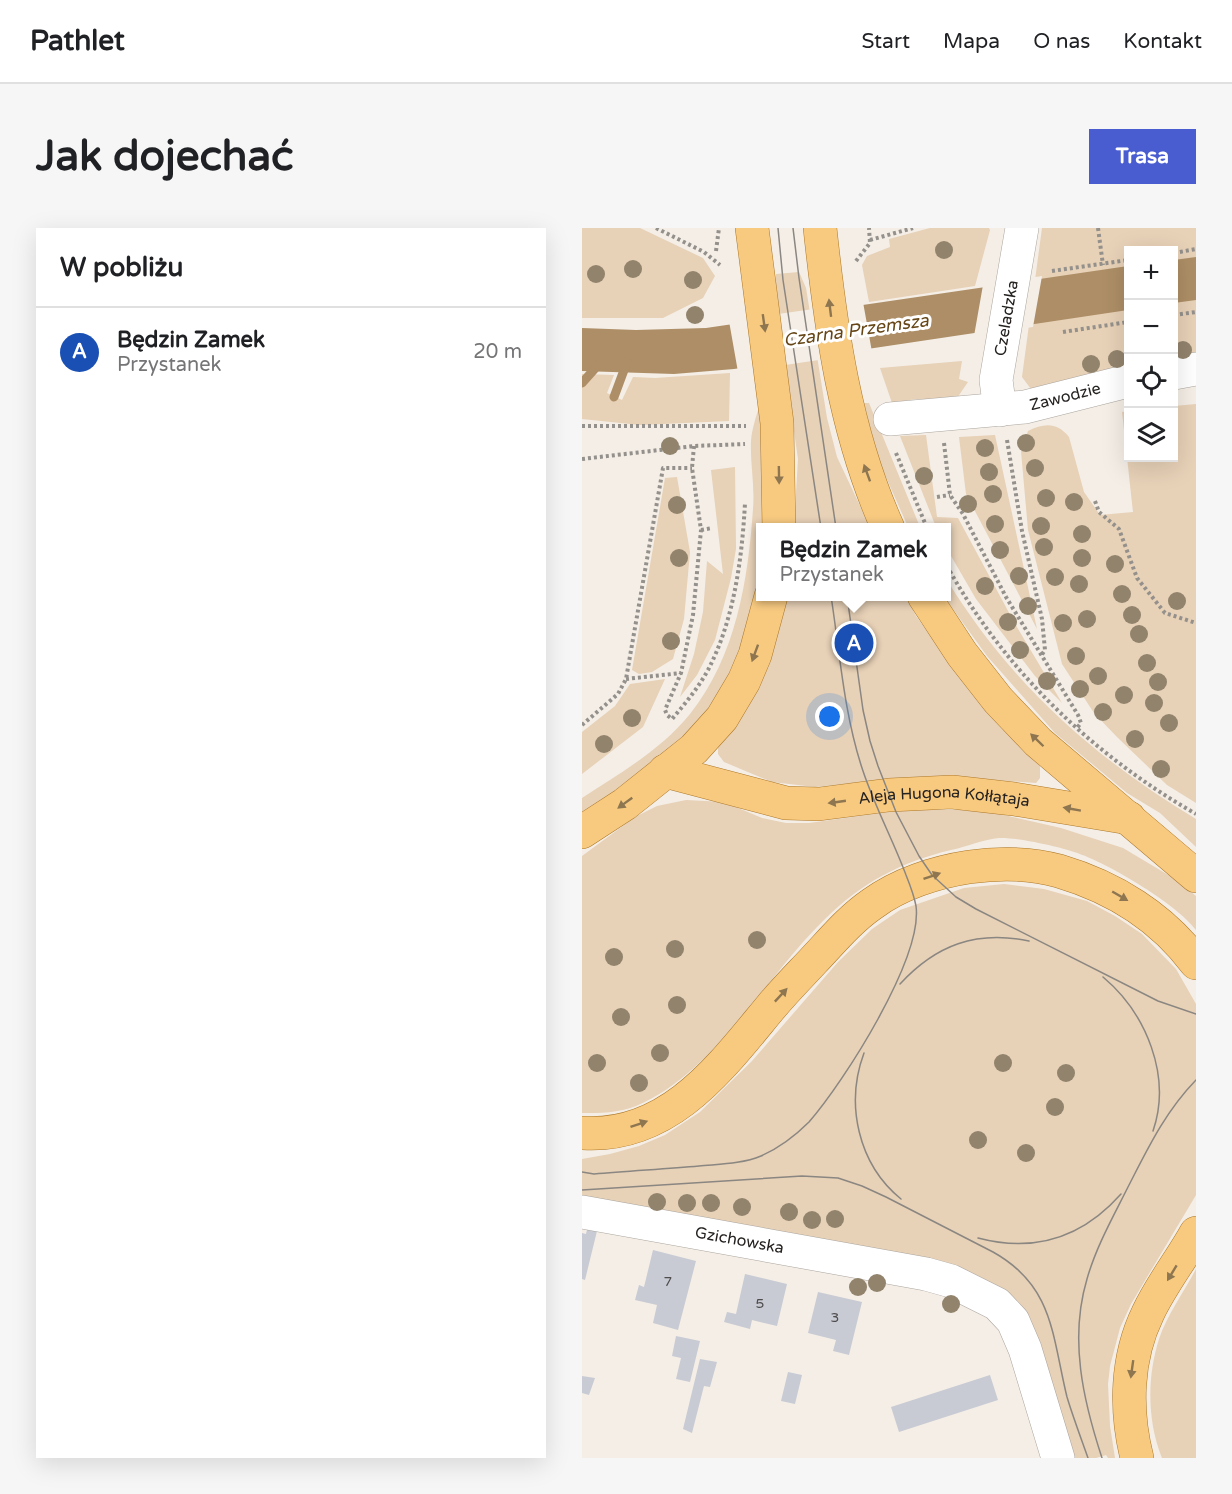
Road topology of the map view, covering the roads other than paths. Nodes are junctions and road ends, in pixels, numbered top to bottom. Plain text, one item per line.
1 (752, 228) edge
2 (820, 228) edge
3 (1022, 232) edge
4 (1196, 369) edge
5 (1178, 372) edge
6 (1124, 382) edge
7 (998, 395) junction
8 (892, 433) road end
9 (778, 523) edge
10 (886, 523) edge
11 (770, 601) edge
12 (927, 601) edge
13 (665, 771) junction
14 (1130, 818) junction
15 (582, 832) edge
16 (1196, 876) edge
17 (1196, 963) edge
18 (582, 1133) edge
19 (582, 1212) edge
20 (1196, 1233) edge
21 (1058, 1458) edge
22 (1137, 1458) edge

1 -> 9 main road
10 -> 2 main road
3 - 7 street, Czeladzka
4 - 5 street
6 - 7 street, Zawodzie
7 - 8 street, Zawodzie
11 -> 13 main road
14 -> 12 main road
14 -> 13 main road, Aleja Hugona Kołłątaja
13 -> 15 main road
14 - 16 main road
18 -> 17 main road
19 - 21 street, Gzichowska
20 -> 22 main road

